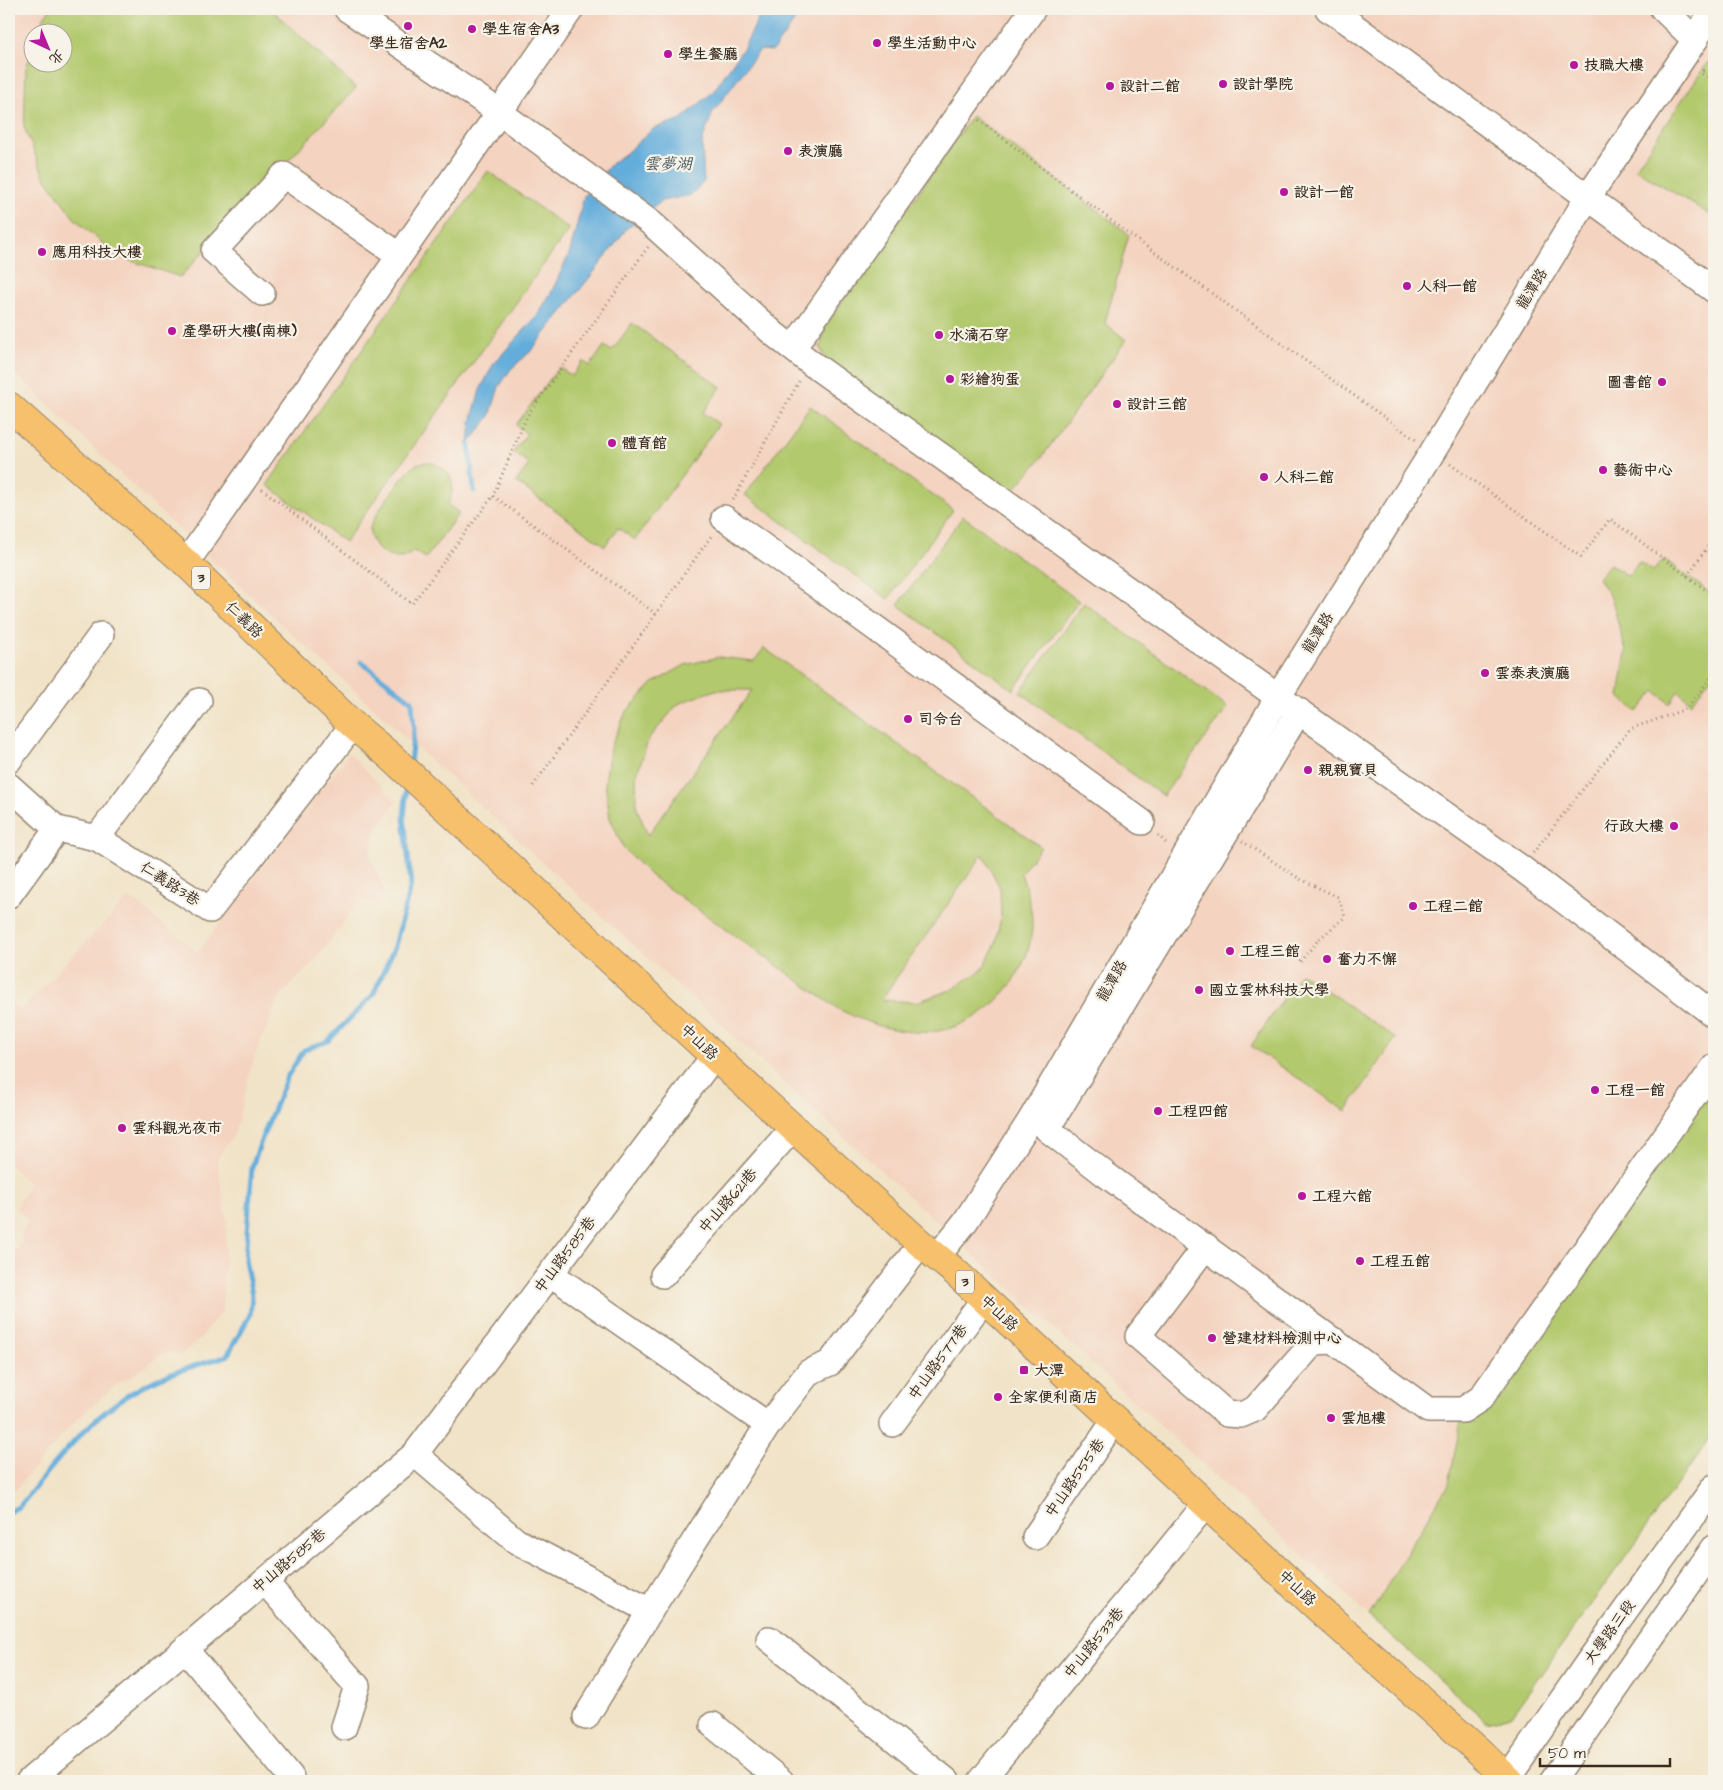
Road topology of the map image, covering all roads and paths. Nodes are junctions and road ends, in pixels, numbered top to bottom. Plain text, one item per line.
1 (347, 9) edge
2 (571, 9) edge
3 (1032, 9) edge
4 (1328, 9) edge
5 (1663, 9) edge
6 (1709, 11) edge
7 (1695, 40) junction
8 (498, 112) junction
9 (974, 117) dead end
10 (1593, 200) junction
11 (656, 227) junction
12 (399, 255) junction
13 (1714, 290) edge
14 (262, 293) dead end
15 (802, 356) junction
16 (9, 406) edge
17 (1440, 456) junction
18 (246, 477) junction
19 (494, 496) junction
20 (724, 518) junction
21 (1714, 538) edge
22 (186, 563) junction
23 (1687, 576) junction
24 (1714, 596) edge
25 (656, 614) junction
26 (101, 635) dead end
27 (1714, 674) edge
28 (199, 701) dead end
29 (1289, 704) junction
30 (353, 724) junction
31 (9, 760) edge
32 (9, 786) edge
33 (422, 786) joint
34 (533, 786) dead end
35 (1142, 822) dead end
36 (57, 829) junction
37 (1234, 836) dead end
38 (97, 838) junction
39 (1521, 868) junction
40 (9, 895) edge
41 (1298, 964) dead end
42 (1714, 1015) edge
43 (714, 1056) junction
44 (1714, 1067) edge
45 (793, 1128) junction
46 (1206, 1246) junction
47 (929, 1251) junction
48 (551, 1274) junction
49 (663, 1275) dead end
50 (984, 1299) junction
51 (1335, 1341) junction
52 (1115, 1420) junction
53 (892, 1424) dead end
54 (768, 1425) junction
55 (416, 1454) junction
56 (1714, 1487) edge
57 (1206, 1504) junction
58 (1035, 1537) dead end
59 (1714, 1548) edge
60 (265, 1582) junction
61 (650, 1611) junction
62 (769, 1639) dead end
63 (185, 1649) junction
64 (586, 1717) dead end
65 (713, 1725) dead end
66 (344, 1727) dead end
67 (29, 1781) edge
68 (288, 1781) edge
69 (782, 1781) edge
70 (947, 1781) edge
71 (981, 1781) edge
72 (1507, 1781) edge
73 (1552, 1781) edge

1 - 8 street
2 - 8 street
3 - 15 street
4 - 10 street
5 - 7 street
6 - 7 street, 龍潭路
7 - 10 street, 龍潭路
8 - 11 street
8 - 12 street
9 - 17 path
10 - 13 street
10 - 17 street, 龍潭路
10 - 29 street
11 - 15 street
11 - 19 path
12 - 14 street
12 - 18 street
15 - 20 path
15 - 29 street
16 - 22 main road, 仁義路 / 3
17 - 23 path
17 - 29 street, 龍潭路
18 - 19 path
18 - 22 street
19 - 25 path
20 - 25 path
20 - 35 street
21 - 23 path
22 - 30 main road, 仁義路 / 3
23 - 24 path
25 - 34 path
26 - 31 street
27 - 39 path
28 - 38 street
29 - 39 street
29 - 46 street
29 - 47 street, 龍潭路
30 - 33 main road, 仁義路 / 3
30 - 38 street, 仁義路3巷
32 - 36 street, 仁義路3巷
33 - 43 main road, 中山路 / 3
36 - 38 street, 仁義路3巷
36 - 40 street
37 - 41 path
39 - 42 street
43 - 45 main road, 中山路 / 3
43 - 48 street, 中山路585巷
44 - 51 street
45 - 47 main road, 中山路 / 3
45 - 49 street, 中山路621巷
46 - 51 street
46 - 51 street
47 - 50 main road, 中山路 / 3
47 - 54 street
48 - 54 street
48 - 55 street, 中山路585巷
50 - 52 main road, 中山路 / 3
50 - 53 street, 中山路577巷
52 - 57 main road, 中山路 / 3
52 - 58 street, 中山路555巷
54 - 61 street
55 - 60 street, 中山路585巷
55 - 61 street
56 - 72 street, 大學路三段
57 - 71 street, 中山路533巷
57 - 72 main road, 中山路 / 3
59 - 73 street
60 - 63 street, 中山路585巷
60 - 66 street
61 - 64 street
62 - 70 street
63 - 67 street, 中山路585巷
63 - 68 street
65 - 69 street

